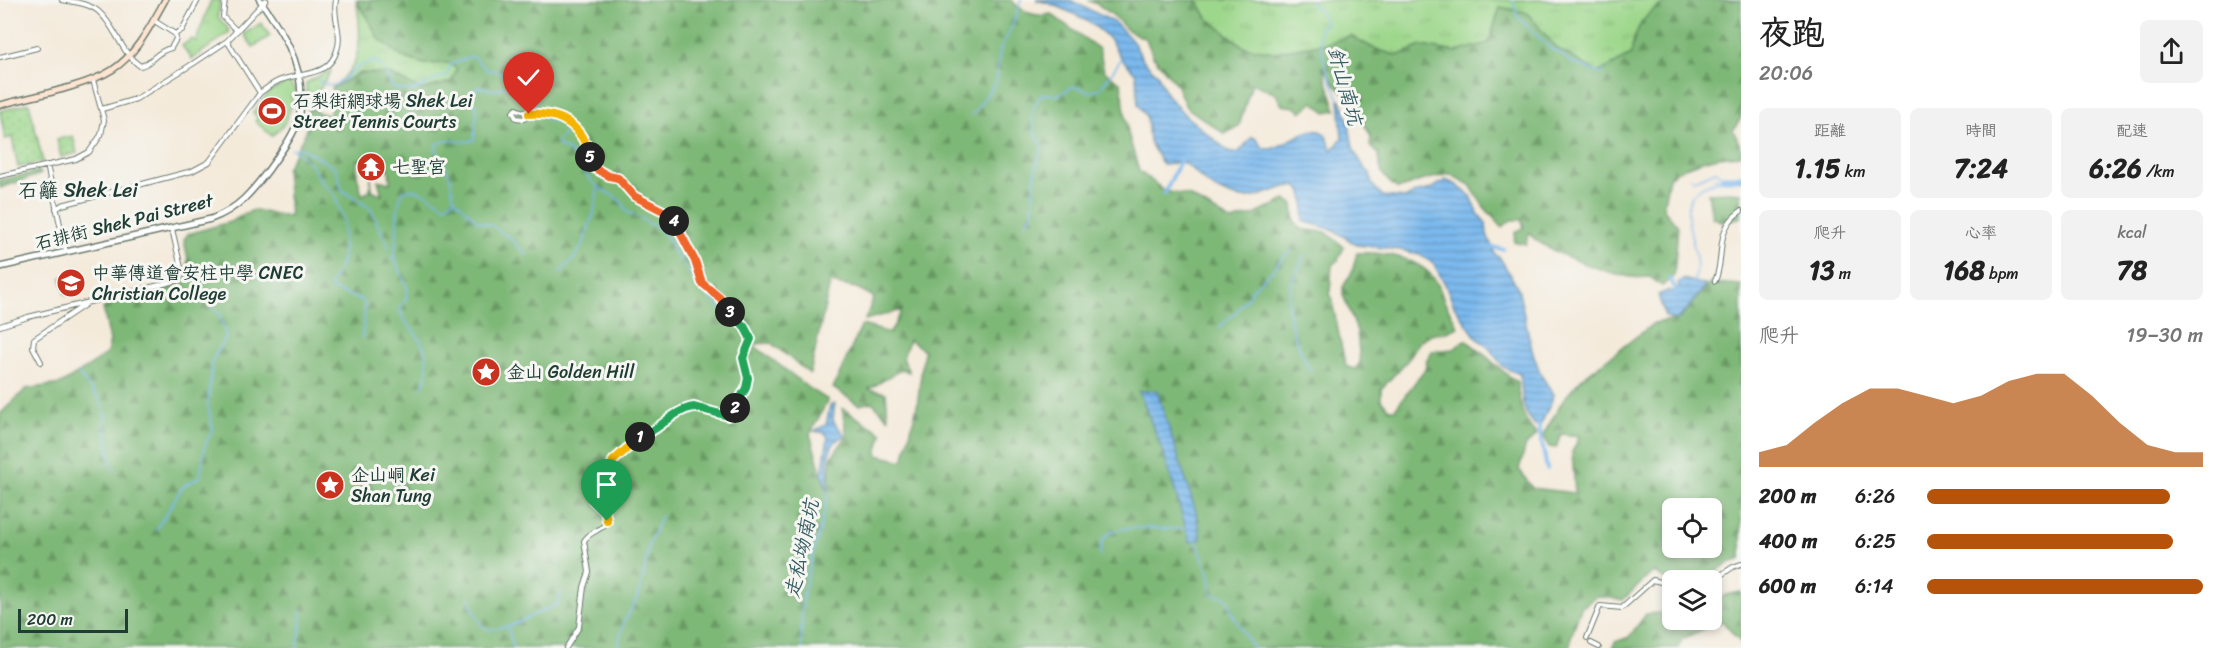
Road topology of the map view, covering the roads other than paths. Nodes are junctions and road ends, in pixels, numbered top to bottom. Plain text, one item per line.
1 (62, 0) edge
2 (165, 0) edge
3 (198, 0) edge
4 (225, 0) edge
5 (336, 0) edge
6 (263, 1) edge
7 (153, 20) junction
8 (237, 31) junction
9 (176, 34) junction
10 (227, 41) junction
11 (37, 48) dead end
12 (128, 56) junction
13 (0, 57) edge
14 (300, 75) junction
15 (92, 79) junction
16 (260, 93) junction
17 (0, 105) edge
18 (102, 110) junction
19 (529, 114) dead end
20 (47, 165) junction
21 (0, 176) edge
22 (56, 209) junction
23 (1741, 211) edge
24 (172, 229) junction
25 (66, 252) junction
26 (0, 267) edge
27 (1715, 281) dead end
28 (89, 302) junction
29 (72, 307) junction
30 (73, 314) junction
31 (0, 326) edge
32 (41, 362) dead end
33 (1741, 564) edge
34 (1722, 574) edge
35 (1662, 582) edge
36 (1587, 638) dead end
37 (1591, 643) dead end
38 (1599, 647) edge
39 (566, 648) edge

1 - 12 street
2 - 7 main road
3 - 9 street
4 - 8 street
5 - 14 street
6 - 8 street
6 - 14 street, 石排街 Shek Pai Street
7 - 9 street
7 - 12 main road
8 - 10 street
9 - 12 street
10 - 16 street
10 - 18 street
11 - 13 street
12 - 15 main road
14 - 16 street
14 - 24 street, 石排街 Shek Pai Street
15 - 17 main road
15 - 18 street
16 - 22 street
18 - 20 street
19 - 39 street
20 - 21 street
20 - 22 street
22 - 25 street
23 - 27 street
24 - 25 street, 石排街 Shek Pai Street
24 - 28 street
25 - 26 street, 石排街 Shek Pai Street
28 - 29 street
28 - 30 street
29 - 30 street
29 - 31 street
30 - 32 street
33 - 34 street
35 - 36 street
37 - 38 street

